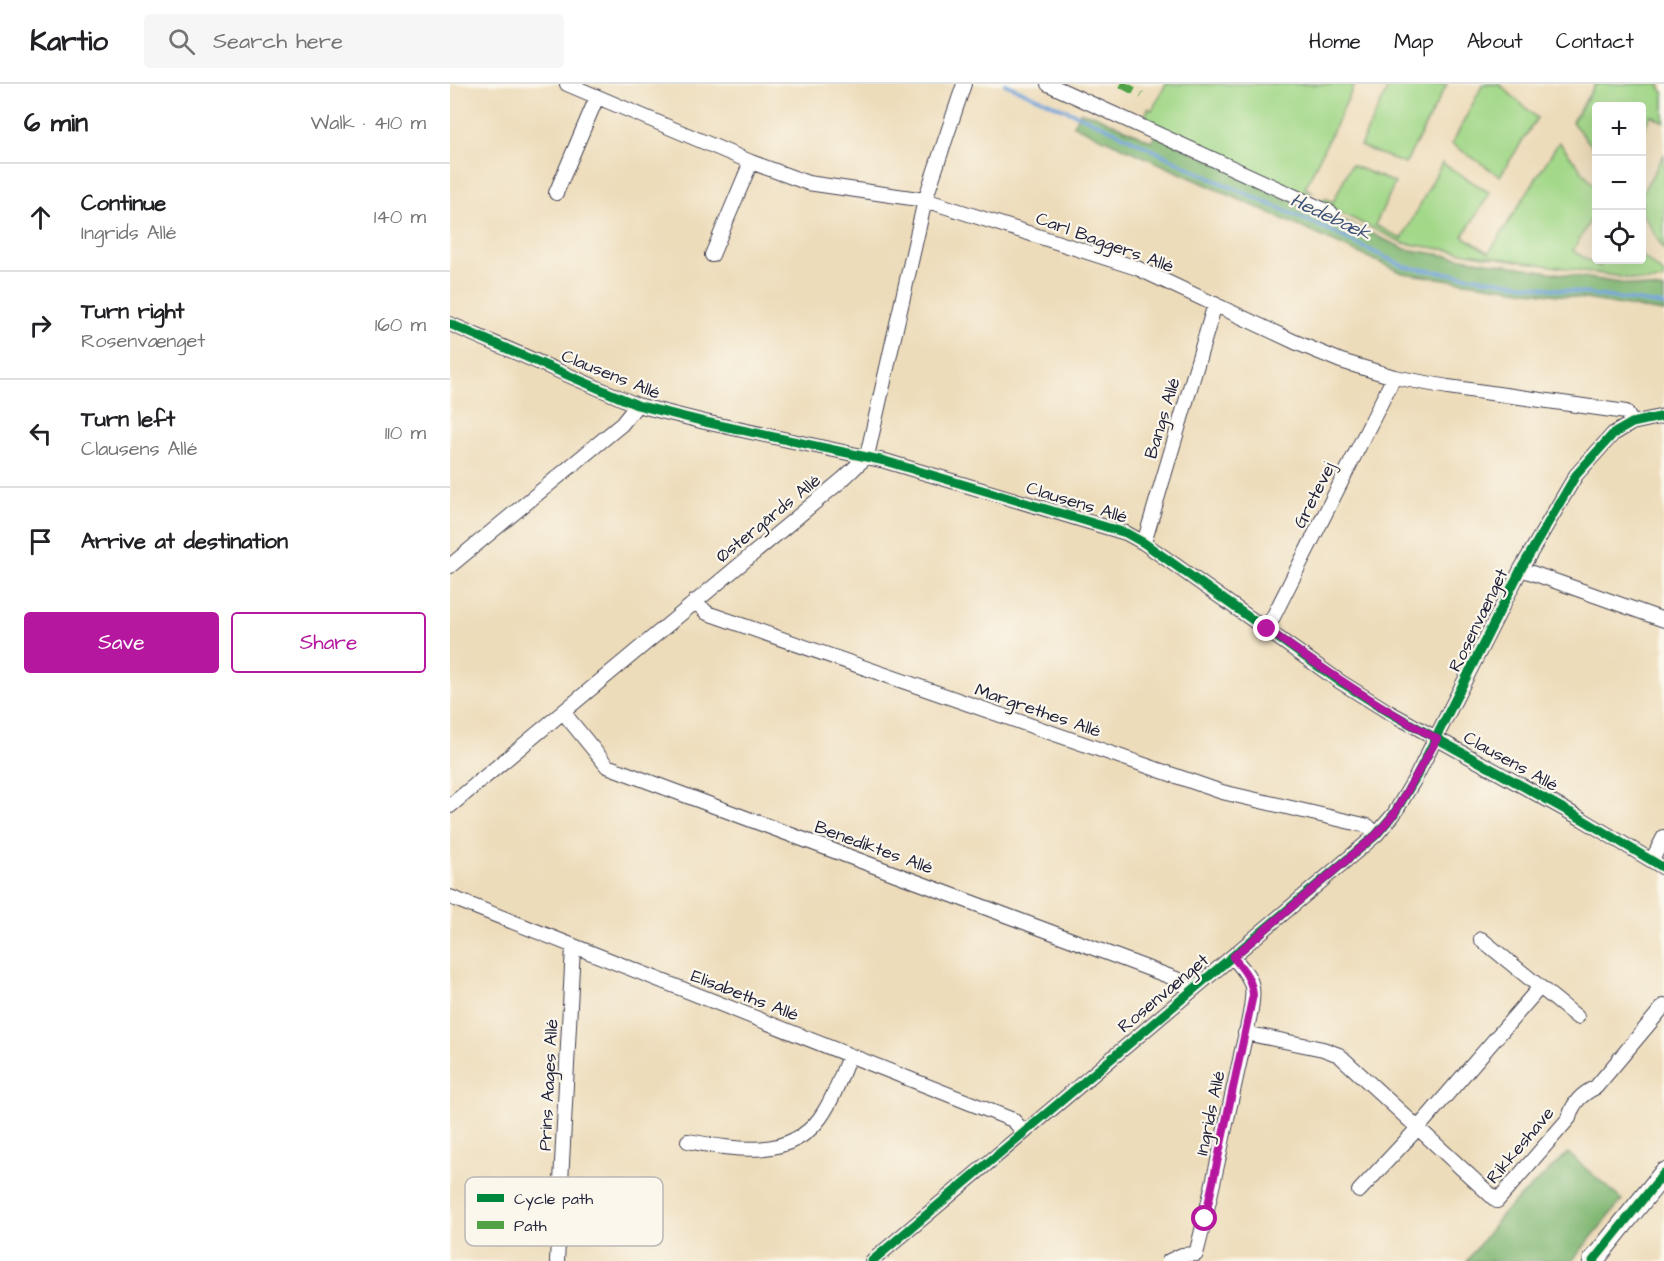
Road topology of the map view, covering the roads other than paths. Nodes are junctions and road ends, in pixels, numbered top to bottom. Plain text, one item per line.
1 (567, 84) edge
2 (964, 84) edge
3 (1048, 84) edge
4 (597, 97) junction
5 (751, 162) junction
6 (556, 193) dead end
7 (925, 200) junction
8 (1331, 213) dead end
9 (712, 255) dead end
10 (1215, 304) junction
11 (450, 324) edge
12 (1394, 376) junction
13 (637, 405) junction
14 (1664, 416) edge
15 (1632, 423) junction
16 (867, 456) junction
17 (1144, 543) junction
18 (450, 566) edge
19 (1521, 568) junction
20 (695, 601) junction
21 (1664, 620) edge
22 (1267, 629) junction
23 (563, 712) junction
24 (1437, 739) junction
25 (450, 806) edge
26 (1376, 835) junction
27 (1664, 837) edge
28 (1658, 864) edge
29 (450, 897) edge
30 (1481, 939) dead end
31 (573, 947) junction
32 (1233, 957) junction
33 (1540, 987) junction
34 (1191, 991) junction
35 (1664, 1006) edge
36 (1577, 1017) dead end
37 (1245, 1033) junction
38 (849, 1056) junction
39 (1418, 1128) junction
40 (1023, 1131) junction
41 (688, 1141) dead end
42 (1664, 1173) edge
43 (561, 1177) edge
44 (1359, 1191) dead end
45 (558, 1246) edge
46 (1196, 1258) edge
47 (557, 1261) edge
48 (872, 1261) edge
49 (1169, 1261) edge
50 (1593, 1261) edge

1 - 4 street, Carl Baggers Allé
2 - 7 street
3 - 8 street
4 - 5 street, Carl Baggers Allé
4 - 6 street
5 - 7 street, Carl Baggers Allé
5 - 9 street
7 - 10 street, Carl Baggers Allé
7 - 16 street
10 - 12 street, Carl Baggers Allé
10 - 17 street, Bangs Allé
11 - 13 street, Clausens Allé
12 - 15 street, Carl Baggers Allé
12 - 22 street, Gretevej
13 - 16 street, Clausens Allé
13 - 18 street
14 - 15 street
15 - 19 street, Rosenvænget
16 - 17 street, Clausens Allé
16 - 20 street, Østergårds Allé
17 - 22 street, Clausens Allé
19 - 21 street
19 - 24 street, Rosenvænget
20 - 23 street, Østergårds Allé
20 - 26 street, Margrethes Allé
22 - 24 street, Clausens Allé
23 - 25 street, Østergårds Allé
23 - 34 street, Benediktes Allé
24 - 26 street, Rosenvænget
24 - 28 street, Clausens Allé
26 - 32 street, Rosenvænget
27 - 28 street
29 - 31 street, Elisabeths Allé
30 - 33 street
31 - 38 street, Elisabeths Allé
31 - 43 street, Prins Aages Allé
32 - 34 street, Rosenvænget
32 - 37 street, Ingrids Allé
33 - 36 street
33 - 39 street
34 - 40 street, Rosenvænget
35 - 39 street, Rikkeshave
37 - 39 street, Rikkeshave
37 - 46 street, Ingrids Allé
38 - 40 street, Elisabeths Allé
38 - 41 street
39 - 44 street
40 - 48 street, Rosenvænget
42 - 50 main road
45 - 47 street, Prins Aages Allé
46 - 49 street, Ingrids Allé

